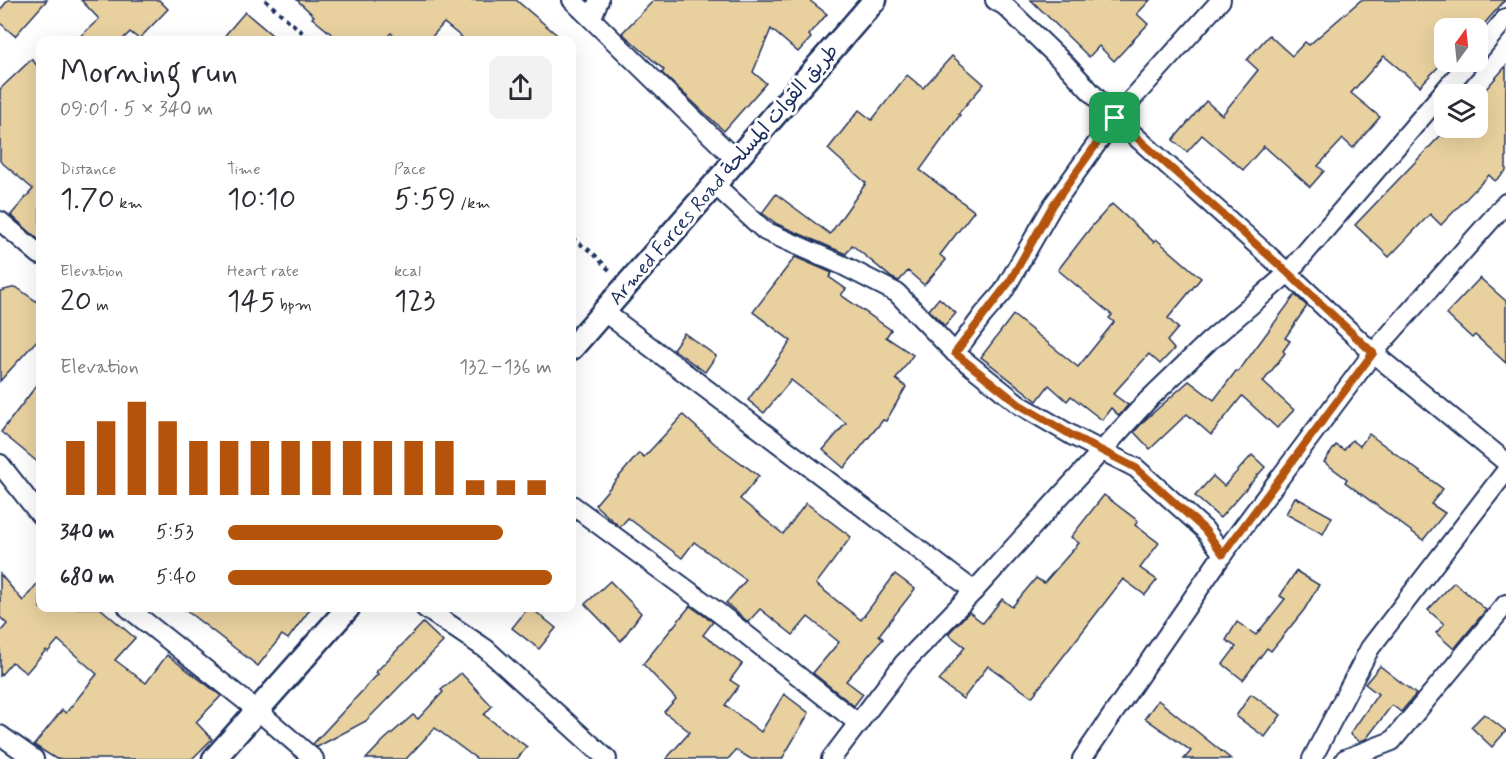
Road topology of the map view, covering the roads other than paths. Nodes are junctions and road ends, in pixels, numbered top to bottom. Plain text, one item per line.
1 (572, 0) edge
2 (599, 0) edge
3 (875, 0) edge
4 (995, 0) edge
5 (1221, 0) edge
6 (592, 17) junction
7 (1506, 18) edge
8 (1488, 40) edge
9 (1460, 72) edge
10 (1115, 118) junction
11 (736, 160) junction
12 (714, 185) junction
13 (1506, 203) edge
14 (0, 221) edge
15 (36, 252) edge
16 (1288, 273) junction
17 (603, 311) junction
18 (576, 343) edge
19 (955, 353) junction
20 (1373, 353) junction
21 (1102, 451) junction
22 (1506, 462) edge
23 (0, 464) edge
24 (1506, 471) edge
25 (576, 508) edge
26 (36, 510) edge
27 (1223, 554) junction
28 (974, 591) junction
29 (1506, 604) edge
30 (133, 612) edge
31 (345, 612) edge
32 (430, 612) edge
33 (258, 711) junction
34 (859, 724) junction
35 (0, 735) edge
36 (34, 759) edge
37 (214, 759) edge
38 (314, 759) edge
39 (607, 759) edge
40 (831, 759) edge
41 (1082, 759) edge
42 (1312, 759) edge
43 (1345, 759) edge

1 - 6 street
2 - 6 street
3 - 11 street, Armed Forces Road طريق القوات المسلحة
4 - 10 street
5 - 10 street
6 - 11 street
7 - 8 street
9 - 16 street
10 - 16 street
10 - 19 street
11 - 12 street, Armed Forces Road طريق القوات المسلحة
12 - 17 street, Armed Forces Road طريق القوات المسلحة
12 - 19 street
13 - 20 street
14 - 15 street
16 - 20 street
16 - 21 street
17 - 18 street, Armed Forces Road طريق القوات المسلحة
17 - 28 street
19 - 21 street
20 - 22 street
20 - 27 street
21 - 27 street
21 - 28 street
23 - 26 street
24 - 42 street
25 - 34 street
27 - 41 street
28 - 34 street
29 - 43 street
30 - 33 street
31 - 33 street
32 - 39 street
33 - 37 street
33 - 38 street
34 - 40 street
35 - 36 street

